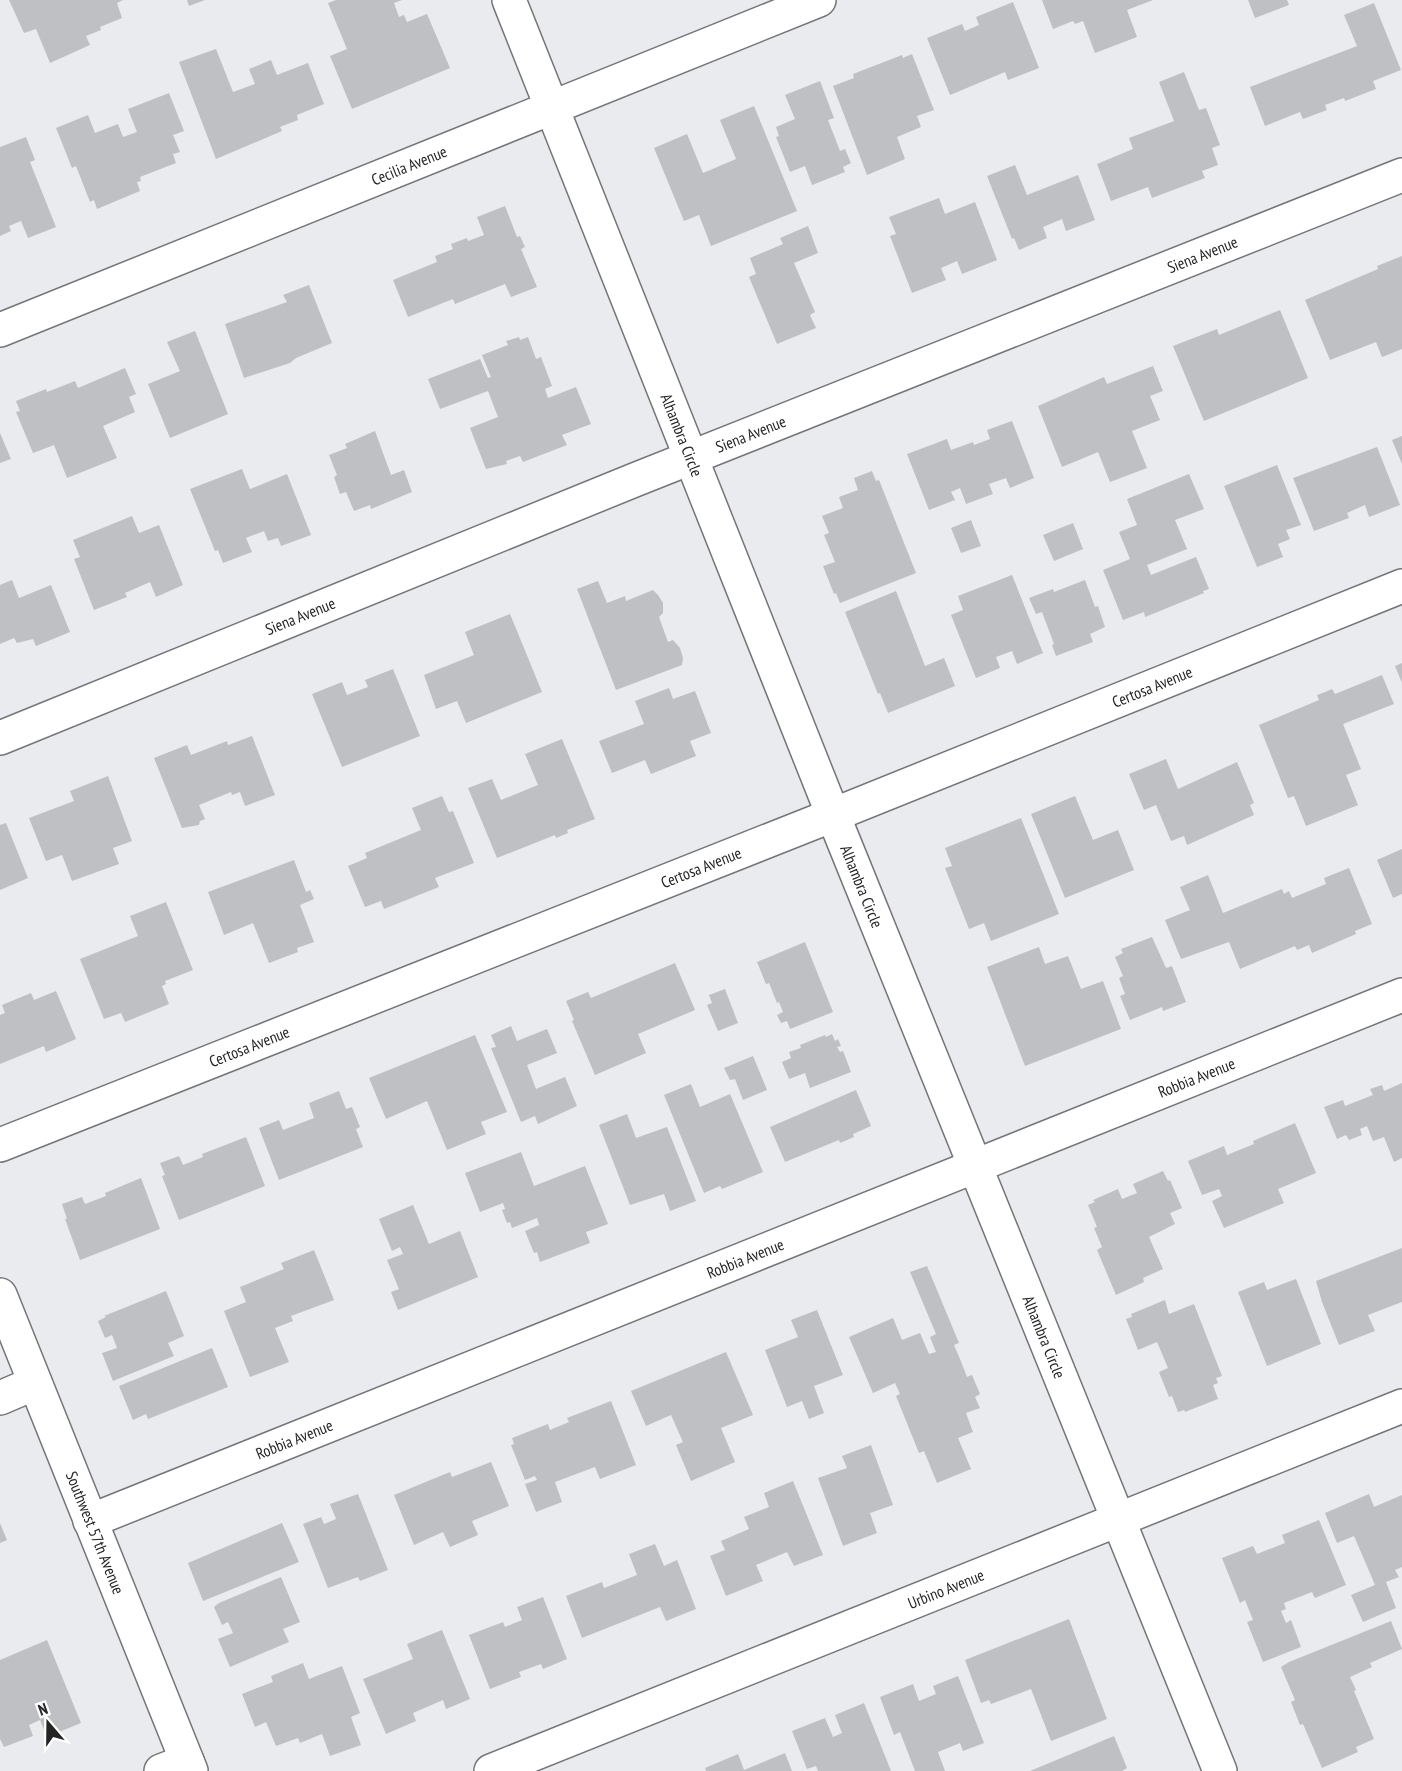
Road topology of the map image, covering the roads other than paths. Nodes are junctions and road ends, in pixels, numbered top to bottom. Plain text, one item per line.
1 (509, 0) edge
2 (819, 0) edge
3 (552, 107) junction
4 (1402, 175) edge
5 (0, 330) edge
6 (691, 459) junction
7 (1402, 586) edge
8 (0, 738) edge
9 (833, 815) junction
10 (1402, 995) edge
11 (0, 1145) edge
12 (975, 1166) junction
13 (0, 1295) edge
14 (35, 1383) junction
15 (0, 1398) edge
16 (1402, 1406) edge
17 (1120, 1520) junction
18 (90, 1521) junction
19 (180, 1768) edge
20 (491, 1771) edge
21 (1220, 1771) edge

1 - 3 street, Alhambra Circle
2 - 3 street, Cecilia Avenue
3 - 5 street, Cecilia Avenue
3 - 6 street, Alhambra Circle
4 - 6 street, Siena Avenue
6 - 8 street, Siena Avenue
6 - 9 street, Alhambra Circle
7 - 9 street, Certosa Avenue
9 - 11 street, Certosa Avenue
9 - 12 street, Alhambra Circle
10 - 12 street, Robbia Avenue
12 - 17 street, Alhambra Circle
12 - 18 street, Robbia Avenue
13 - 14 street, Southwest 57th Avenue
14 - 15 street
14 - 18 street, Southwest 57th Avenue
16 - 17 street, Urbino Avenue
17 - 20 street, Urbino Avenue
17 - 21 street, Alhambra Circle
18 - 19 street, Southwest 57th Avenue

